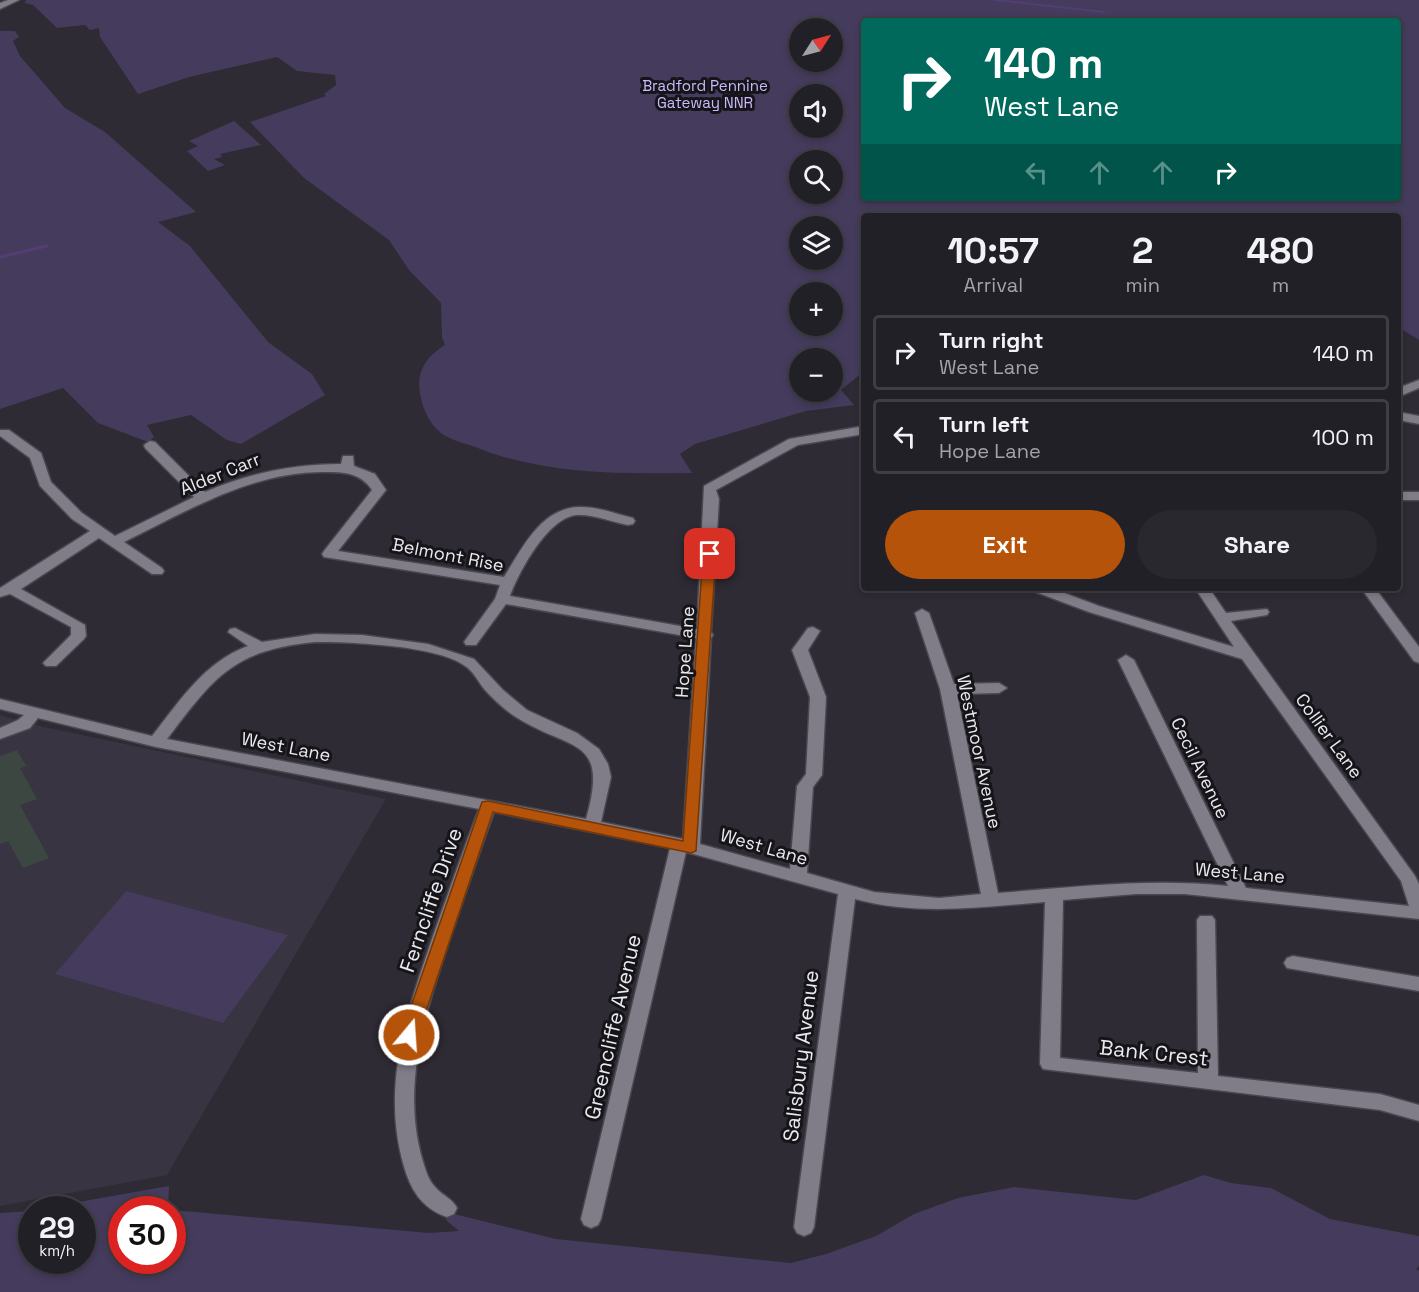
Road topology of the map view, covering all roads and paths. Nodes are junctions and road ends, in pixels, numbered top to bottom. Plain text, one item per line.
1 (15, 0) edge
2 (0, 6) edge
3 (1419, 384) edge
4 (1401, 392) edge
5 (1401, 417) edge
6 (1419, 420) edge
7 (861, 431) edge
8 (4, 433) dead end
9 (150, 445) dead end
10 (348, 463) joint
11 (1401, 496) edge
12 (1419, 496) edge
13 (204, 498) junction
14 (628, 521) dead end
15 (99, 532) junction
16 (114, 542) junction
17 (157, 571) dead end
18 (508, 582) junction
19 (5, 591) edge
20 (1046, 591) edge
21 (1204, 591) edge
22 (1370, 591) edge
23 (502, 599) junction
24 (1263, 612) dead end
25 (922, 613) dead end
26 (1221, 618) junction
27 (813, 631) dead end
28 (235, 632) dead end
29 (706, 635) junction
30 (471, 642) junction
31 (260, 647) junction
32 (443, 653) junction
33 (1247, 656) junction
34 (1419, 658) edge
35 (1126, 660) dead end
36 (470, 662) junction
37 (51, 663) dead end
38 (999, 688) dead end
39 (948, 689) junction
40 (0, 704) edge
41 (33, 714) junction
42 (0, 734) edge
43 (156, 742) junction
44 (488, 806) junction
45 (592, 826) junction
46 (685, 846) junction
47 (798, 876) junction
48 (847, 891) junction
49 (1239, 892) junction
50 (1054, 896) junction
51 (991, 901) junction
52 (1419, 909) edge
53 (1419, 913) edge
54 (1206, 920) dead end
55 (1293, 963) dead end
56 (1419, 984) edge
57 (1208, 1082) junction
58 (1419, 1113) edge
59 (447, 1208) dead end
60 (591, 1219) dead end
61 (804, 1227) dead end

1 - 2 street
3 - 4 street
5 - 6 street
7 - 29 street, Hope Lane
8 - 15 street
9 - 13 street
10 - 13 street, Alder Carr
10 - 18 street, Belmont Rise
11 - 12 street
13 - 16 street, Alder Carr
14 - 18 street
15 - 16 street
15 - 19 street
16 - 17 street
18 - 23 street, Belmont Rise
19 - 37 street
20 - 33 street
21 - 26 street, Collier Lane
22 - 34 street
23 - 29 street, Belmont Rise
23 - 30 street
24 - 26 street
25 - 39 street, Westmoor Avenue
26 - 33 street, Collier Lane
27 - 47 street
28 - 31 street
29 - 46 street, Hope Lane
30 - 32 street
30 - 36 street
31 - 32 street
31 - 43 street
32 - 36 street
33 - 52 street, Collier Lane
35 - 49 street, Cecil Avenue
36 - 45 street
38 - 39 street
39 - 51 street, Westmoor Avenue
40 - 41 street, West Lane
41 - 42 street
41 - 43 street, West Lane
43 - 44 street, West Lane
44 - 45 street, West Lane
44 - 59 street, Ferncliffe Drive
45 - 46 street, West Lane
46 - 47 street, West Lane
46 - 60 street, Greencliffe Avenue
47 - 48 street, West Lane
48 - 51 street, West Lane
48 - 61 street, Salisbury Avenue
49 - 50 street, West Lane
49 - 53 street, West Lane
50 - 51 street, West Lane
50 - 57 street, Bank Crest
54 - 57 street
55 - 56 street
57 - 58 street, Bank Crest

